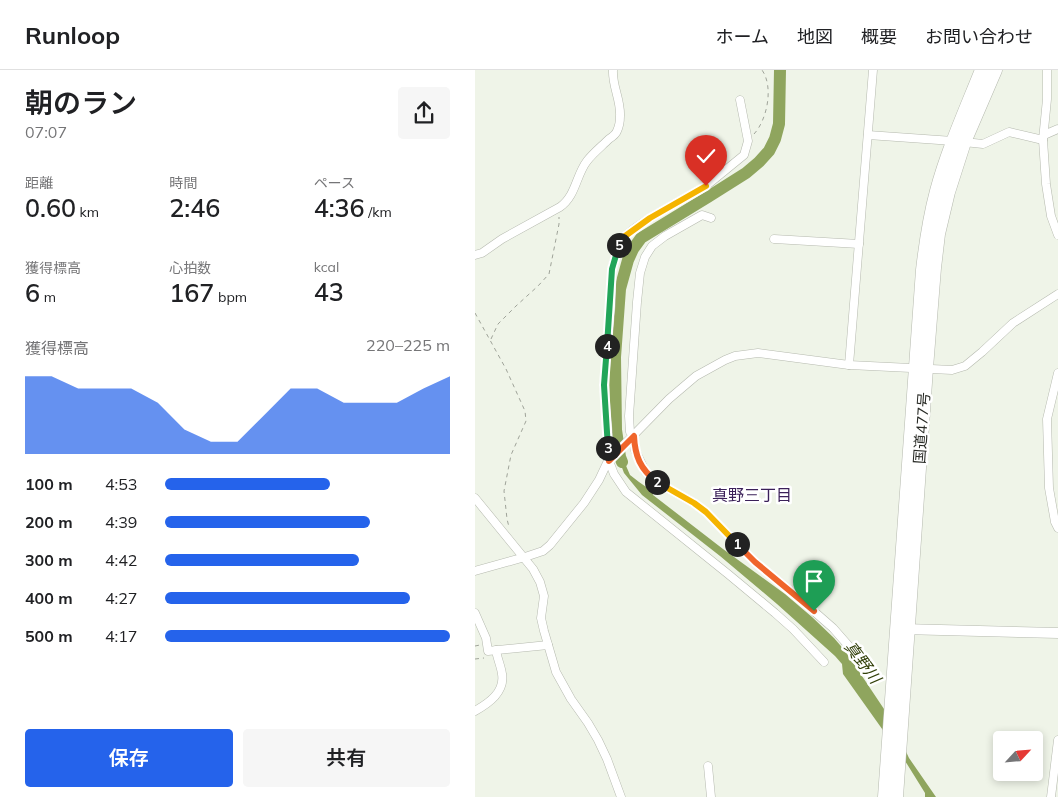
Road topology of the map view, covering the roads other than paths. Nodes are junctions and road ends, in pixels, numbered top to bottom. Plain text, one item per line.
1 (613, 70) edge
2 (873, 70) edge
3 (982, 70) edge
4 (995, 70) edge
5 (1047, 70) edge
6 (740, 100) dead end
7 (1058, 129) edge
8 (868, 135) junction
9 (1044, 138) junction
10 (958, 141) junction
11 (711, 218) dead end
12 (1058, 235) edge
13 (774, 239) dead end
14 (859, 244) junction
15 (475, 255) edge
16 (1058, 294) edge
17 (849, 365) junction
18 (920, 368) junction
19 (1058, 373) edge
20 (632, 437) junction
21 (610, 459) junction
22 (475, 498) edge
23 (1058, 528) edge
24 (525, 558) junction
25 (475, 571) edge
26 (475, 613) edge
27 (903, 629) junction
28 (1058, 634) edge
29 (548, 645) junction
30 (496, 650) junction
31 (823, 662) dead end
32 (868, 668) dead end
33 (475, 711) edge
34 (1058, 740) edge
35 (708, 766) dead end
36 (892, 773) junction
37 (621, 797) edge
38 (711, 797) edge
39 (885, 797) edge
40 (896, 797) edge
41 (1051, 797) edge

1 - 15 street
2 - 8 street
3 - 10 highway, 国道477号
4 - 10 highway, 国道477号
5 - 9 street
6 - 21 street
7 - 9 street
8 - 10 street
8 - 14 street
9 - 10 street
9 - 12 street
10 - 18 highway, 国道477号
11 - 20 street
13 - 14 street
14 - 17 street
16 - 18 street
17 - 18 street
17 - 20 street
18 - 27 highway, 国道477号
19 - 23 street
20 - 21 street
20 - 32 street
21 - 24 street
21 - 31 street
22 - 24 street
24 - 25 street
24 - 29 street
26 - 30 street
27 - 28 street
27 - 36 highway, 国道477号
29 - 30 street
29 - 37 street
30 - 33 street
34 - 41 street
35 - 38 street
36 - 39 highway, 国道477号
36 - 40 highway, 国道477号

